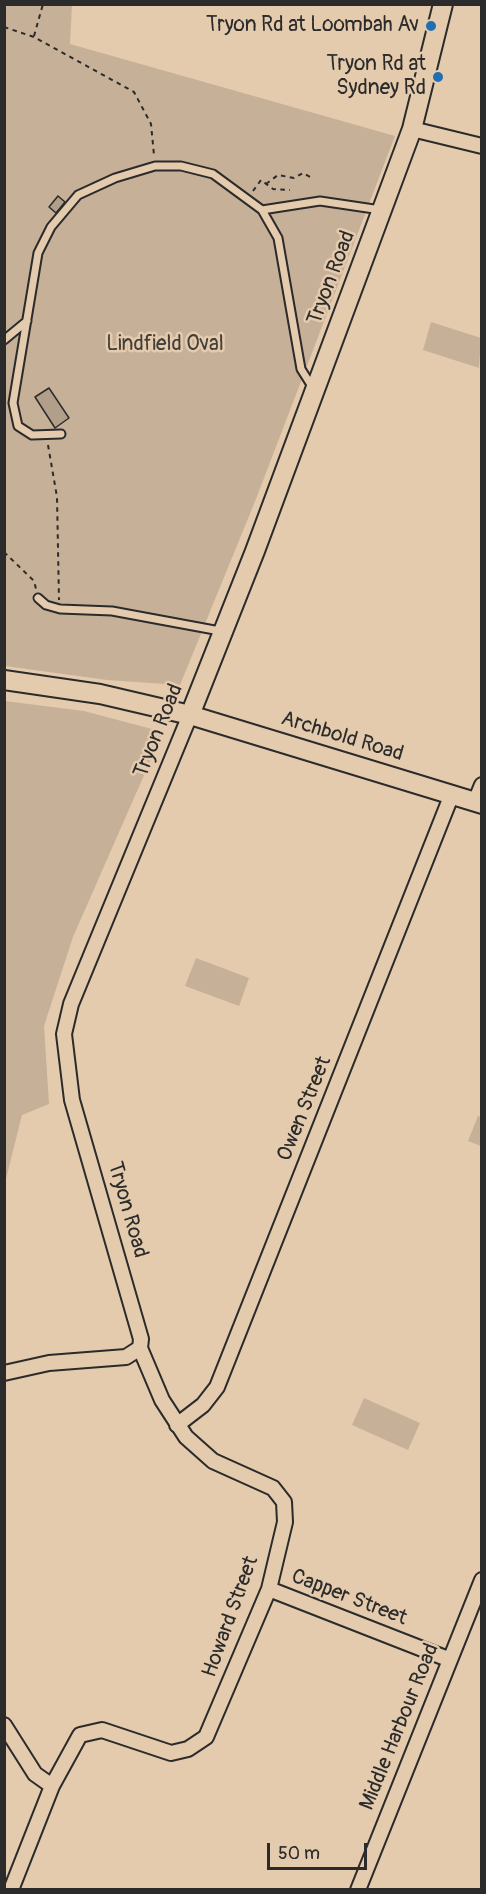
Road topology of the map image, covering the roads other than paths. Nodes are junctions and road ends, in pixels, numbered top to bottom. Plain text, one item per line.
1 (443, 4) edge
2 (412, 129) junction
3 (482, 146) edge
4 (262, 210) junction
5 (382, 210) junction
6 (27, 321) junction
7 (4, 340) edge
8 (314, 390) junction
9 (61, 434) dead end
10 (38, 598) road end
11 (223, 632) junction
12 (4, 680) edge
13 (190, 715) junction
14 (452, 794) junction
15 (479, 797) edge
16 (140, 1348) junction
17 (4, 1373) edge
18 (177, 1425) junction
19 (482, 1580) edge
20 (269, 1590) junction
21 (476, 1609) edge
22 (448, 1659) junction
23 (4, 1725) edge
24 (52, 1786) junction
25 (11, 1890) edge
26 (358, 1890) edge

1 - 2 street, Tryon Road
2 - 3 street
2 - 5 street, Tryon Road
4 - 5 lane
4 - 6 lane
4 - 8 lane
5 - 8 street, Tryon Road
6 - 7 lane
6 - 9 lane
8 - 11 street, Tryon Road
10 - 11 lane
11 - 13 street, Tryon Road
12 - 13 street, Archbold Road
13 - 14 street, Archbold Road
13 - 16 street, Tryon Road
14 - 15 street, Archbold Road
14 - 18 street, Owen Street
16 - 17 street
16 - 18 street, Howard Street
18 - 20 street, Howard Street
19 - 21 street, Middle Harbour Road
20 - 22 street, Capper Street
20 - 24 street, Howard Street
21 - 22 street, Middle Harbour Road
22 - 26 street, Middle Harbour Road
23 - 24 street
24 - 25 street, Howard Street

